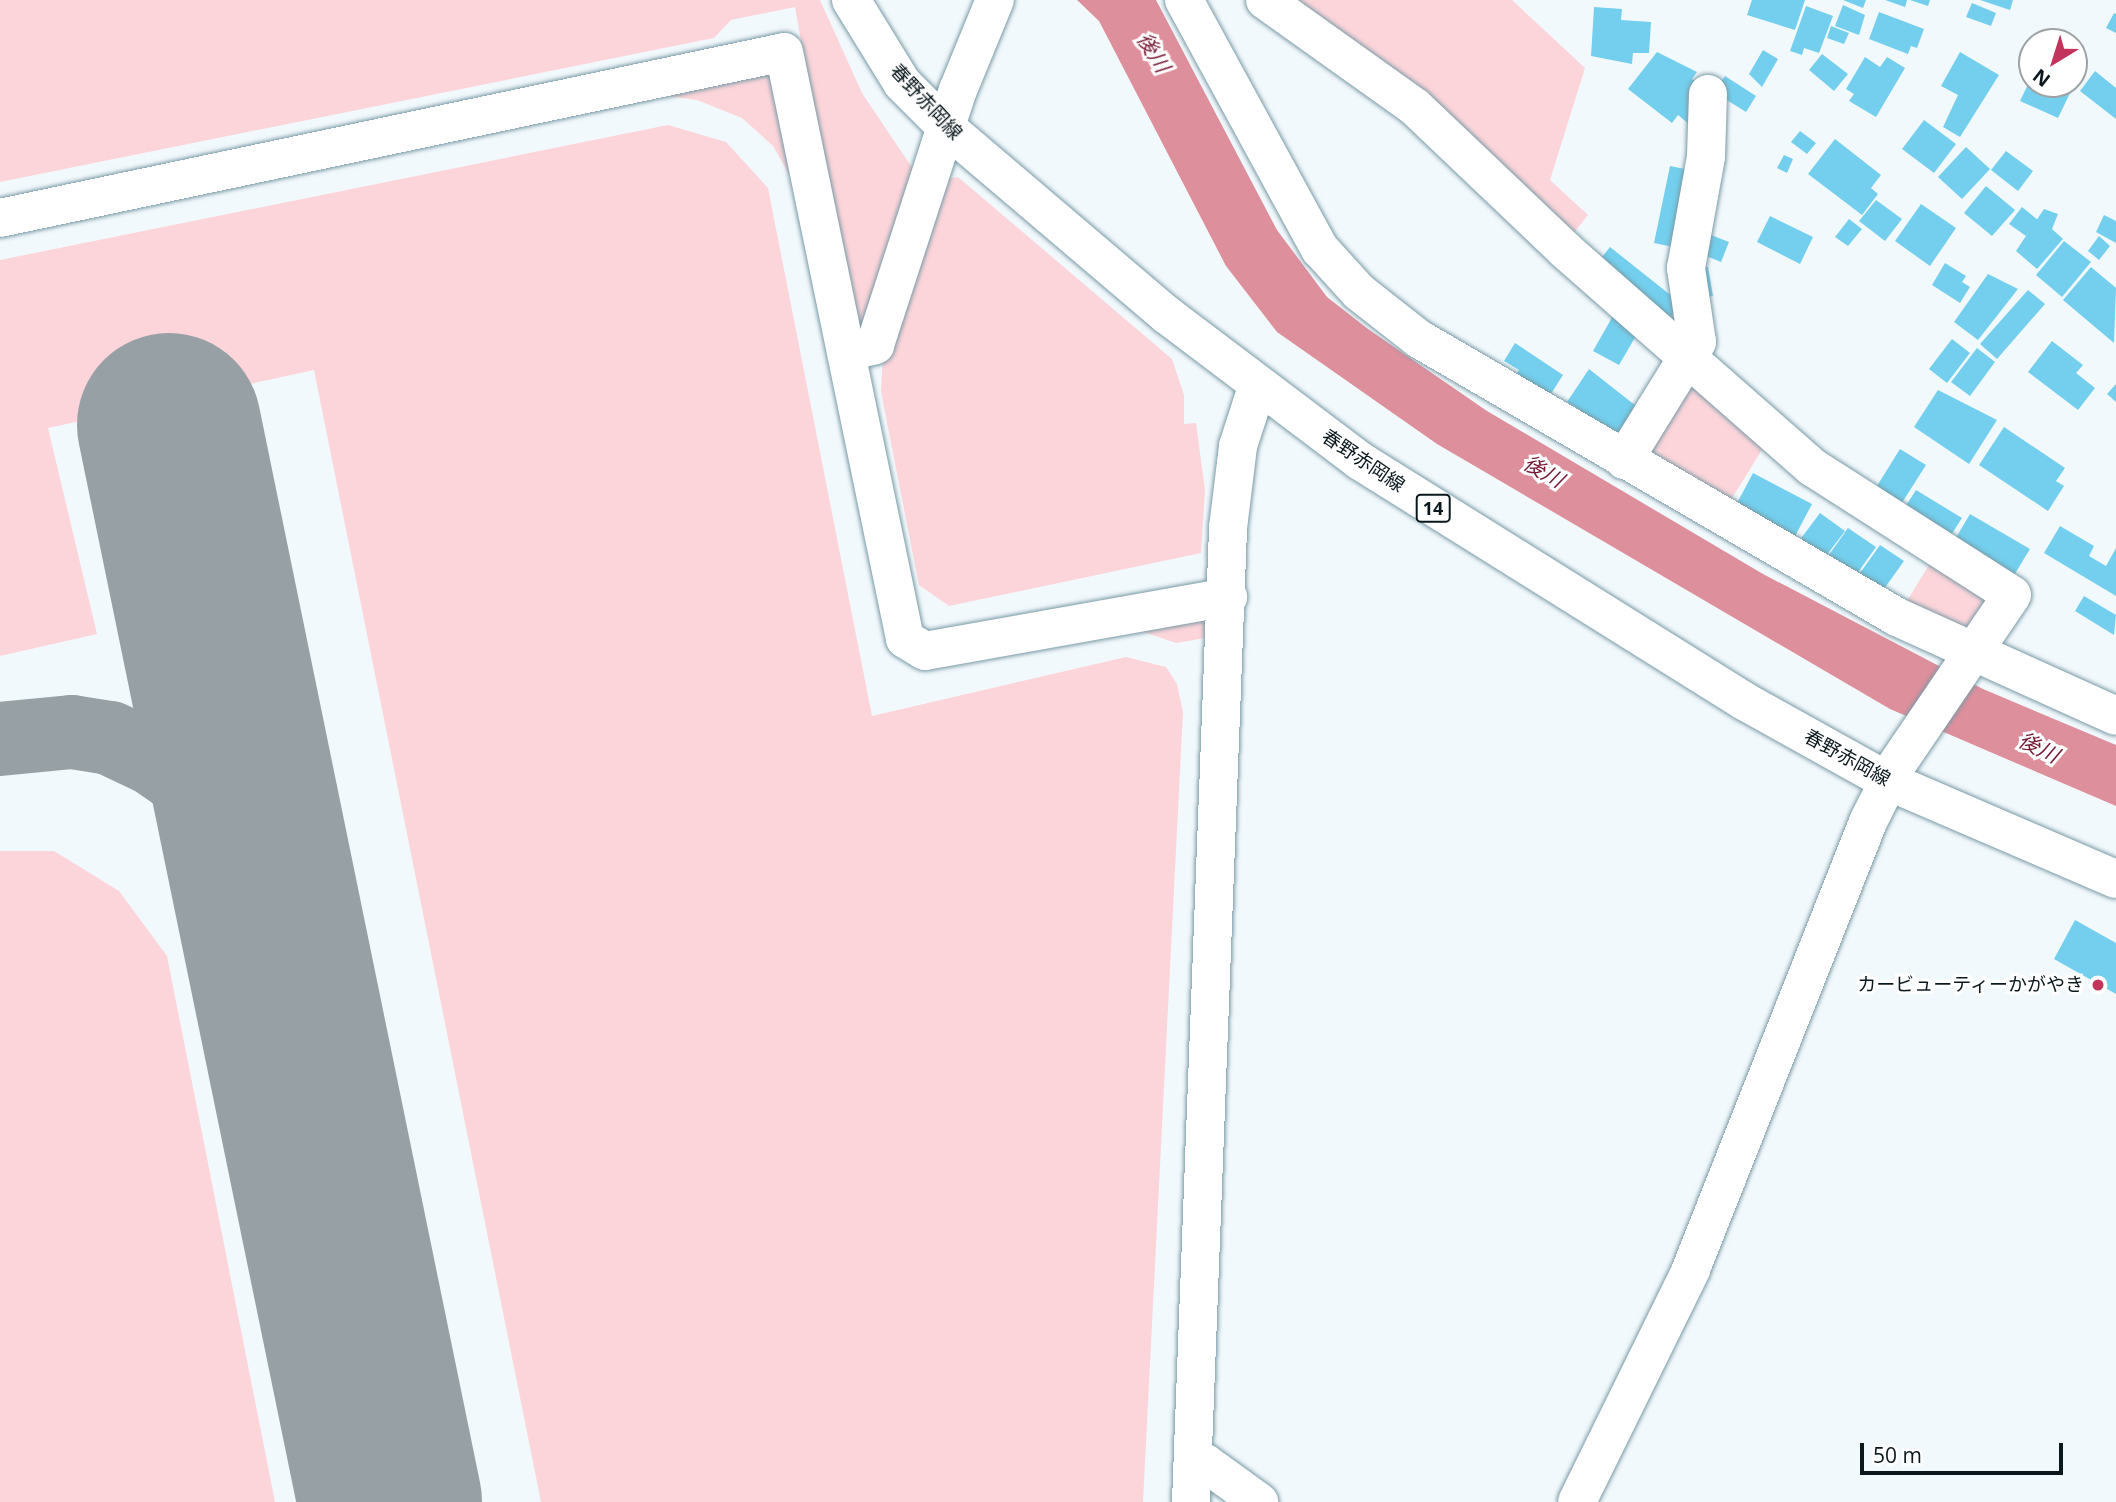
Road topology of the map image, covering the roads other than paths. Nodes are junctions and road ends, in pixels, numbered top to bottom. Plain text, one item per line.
1 (851, 0) edge
2 (995, 0) edge
3 (1184, 0) edge
4 (1265, 0) edge
5 (1708, 94) dead end
6 (947, 128) junction
7 (0, 218) edge
8 (850, 351) junction
9 (1691, 360) junction
10 (1257, 387) junction
11 (1624, 460) junction
12 (1228, 597) junction
13 (1975, 648) junction
14 (2116, 716) edge
15 (1888, 781) junction
16 (2116, 879) edge
17 (1193, 1463) junction
18 (1191, 1502) edge
19 (1259, 1502) edge
20 (1577, 1502) edge

1 - 6 street, 春野赤岡線 / 14
2 - 6 street
3 - 11 street
4 - 9 street
5 - 9 street
6 - 8 street
6 - 10 street, 春野赤岡線 / 14
7 - 8 street
8 - 12 street
9 - 11 street
9 - 13 street
10 - 12 street
10 - 15 street, 春野赤岡線 / 14
11 - 13 street
12 - 17 street
13 - 14 street
13 - 15 street
15 - 16 street, 春野赤岡線 / 14
15 - 20 street
17 - 18 street
17 - 19 street

